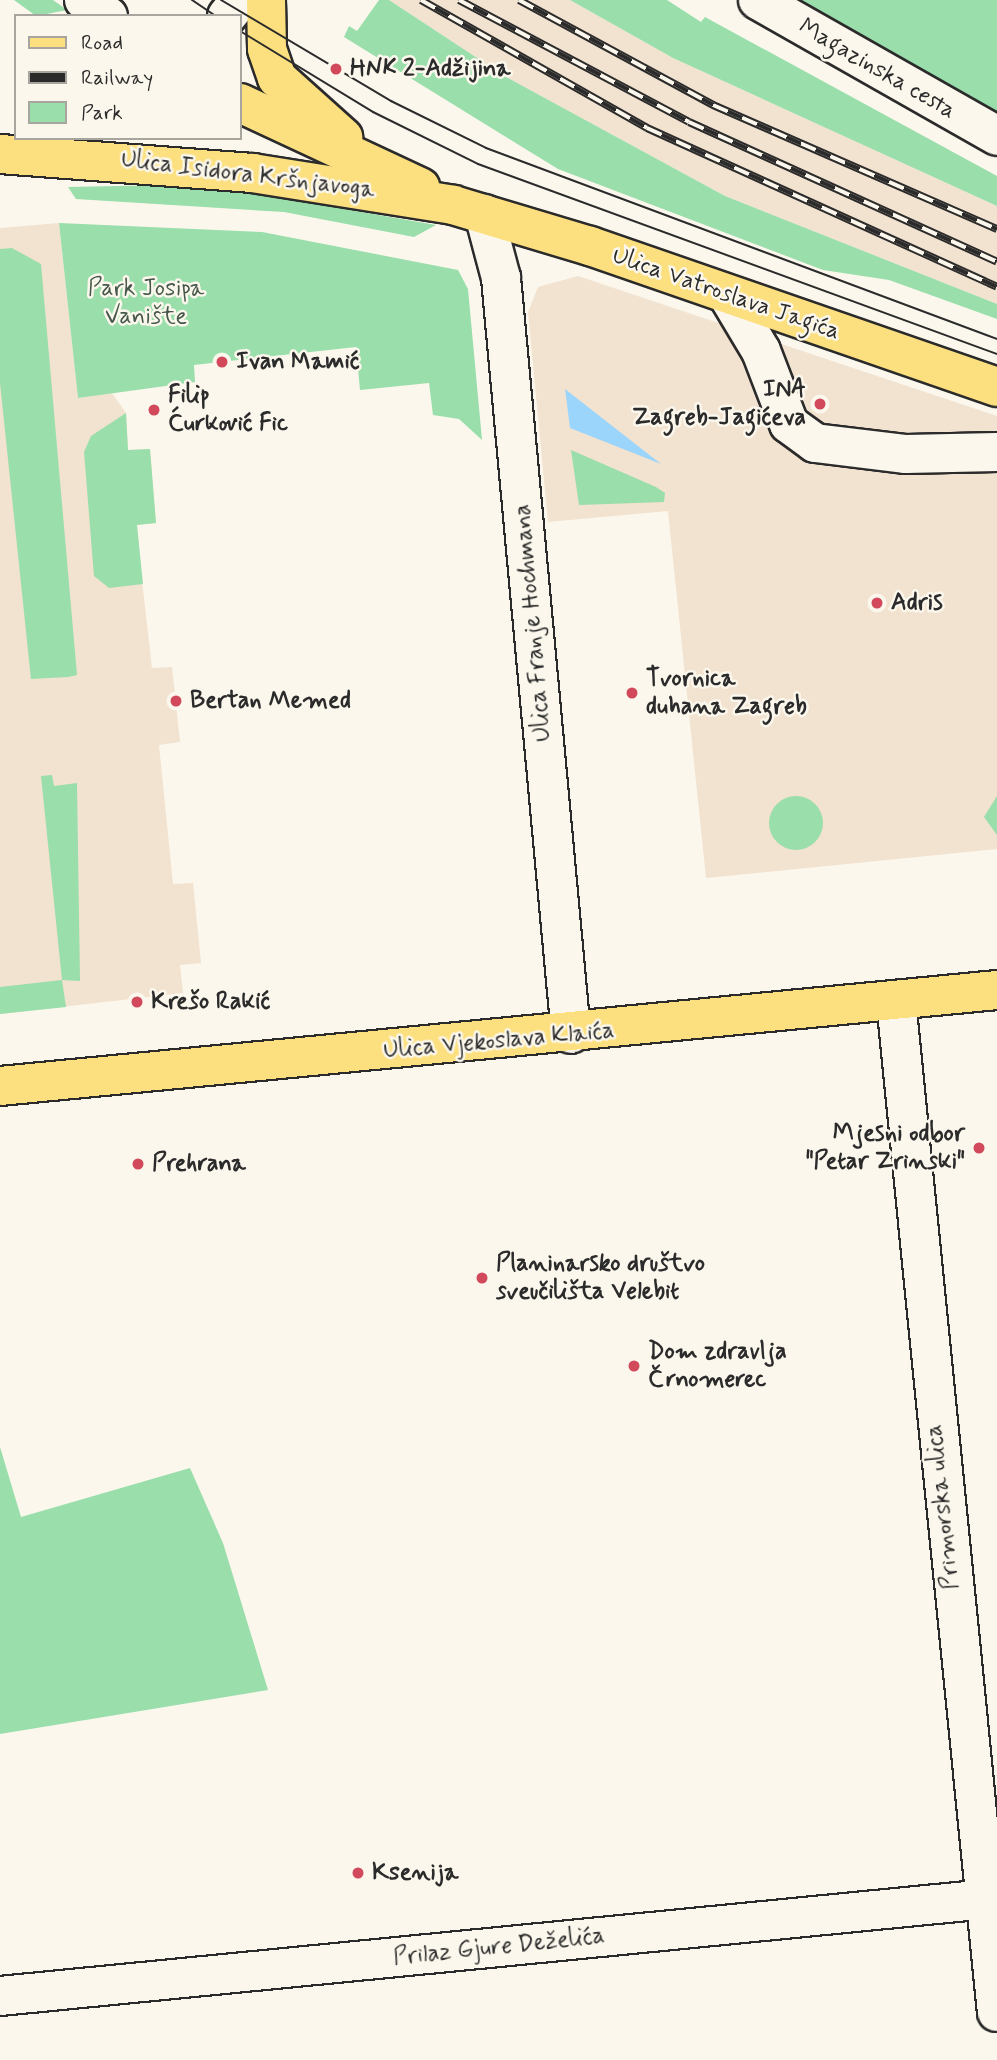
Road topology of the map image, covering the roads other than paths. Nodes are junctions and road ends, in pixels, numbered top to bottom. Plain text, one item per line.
1 (84, 0) edge
2 (240, 0) edge
3 (266, 0) edge
4 (758, 0) edge
5 (105, 14) edge
6 (229, 14) edge
7 (242, 104) edge
8 (997, 136) edge
9 (76, 140) edge
10 (38, 152) junction
11 (0, 155) edge
12 (362, 155) junction
13 (469, 210) junction
14 (729, 296) junction
15 (997, 387) edge
16 (997, 452) edge
17 (997, 990) edge
18 (896, 1001) junction
19 (571, 1034) junction
20 (0, 1086) edge
21 (966, 1742) junction
22 (997, 1786) edge
23 (990, 1898) edge
24 (0, 1996) edge
25 (997, 2012) edge

1 - 5 street
2 - 6 street
3 - 12 main road
4 - 8 street, Magazinska cesta
7 - 12 main road
9 - 10 street
10 - 11 main road, Ulica Isidora Kršnjavoga
10 - 13 main road, Ulica Isidora Kršnjavoga
12 - 13 main road
13 - 14 main road, Ulica Vatroslava Jagića
13 - 19 street, Ulica Franje Hochmana
14 - 15 main road, Ulica Vatroslava Jagića
14 - 16 street
17 - 18 main road, Ulica Vjekoslava Klaića
18 - 19 main road, Ulica Vjekoslava Klaića
18 - 21 street, Primorska ulica
19 - 20 main road, Ulica Vjekoslava Klaića
21 - 22 street
21 - 23 street, Primorska ulica
23 - 24 street, Prilaz Gjure Deželića
23 - 25 street, Primorska ulica

